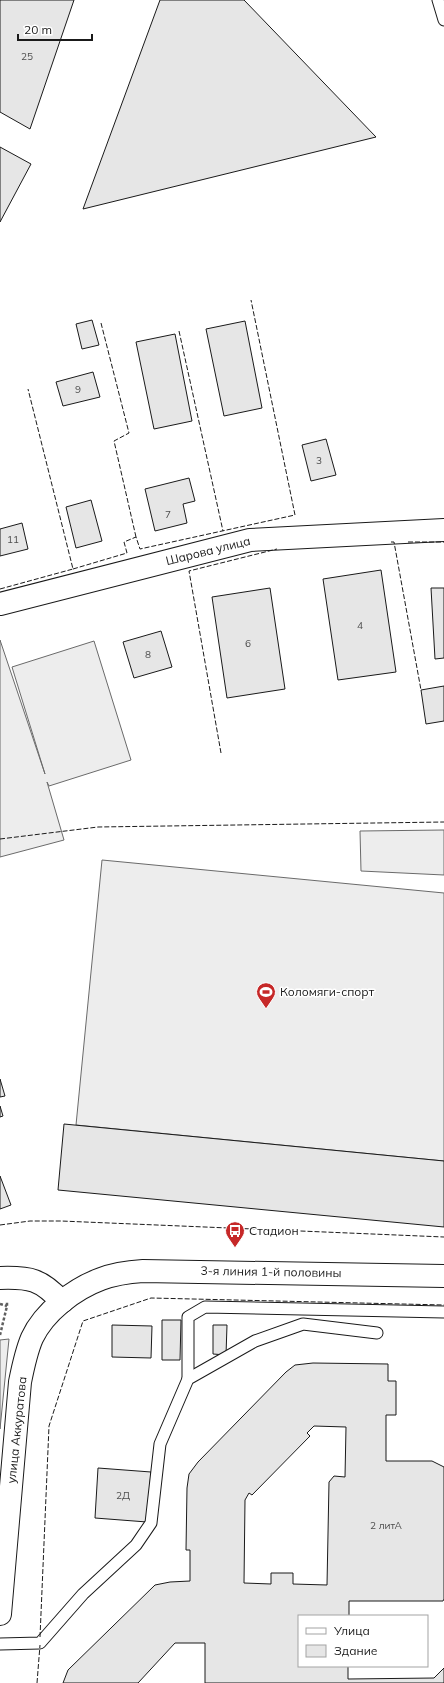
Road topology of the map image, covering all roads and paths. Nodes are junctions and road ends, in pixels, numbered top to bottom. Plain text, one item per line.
1 (438, 0) edge
2 (444, 20) edge
3 (444, 530) edge
4 (0, 604) edge
5 (444, 1276) edge
6 (100, 1280) joint
7 (2, 1286) edge
8 (62, 1302) junction
9 (0, 1304) edge
10 (8, 1306) junction
11 (444, 1312) edge
12 (377, 1333) dead end
13 (0, 1335) edge
14 (188, 1379) junction
15 (0, 1614) edge
16 (0, 1644) edge

1 - 2 lane
3 - 4 street, Шарова улица
5 - 6 street, 3-я линия 1-й половины
6 - 8 street, улица Аккуратова
7 - 8 street
7 - 10 path
8 - 15 street, улица Аккуратова
9 - 10 path
10 - 13 path
11 - 14 lane
12 - 14 lane
14 - 16 lane

